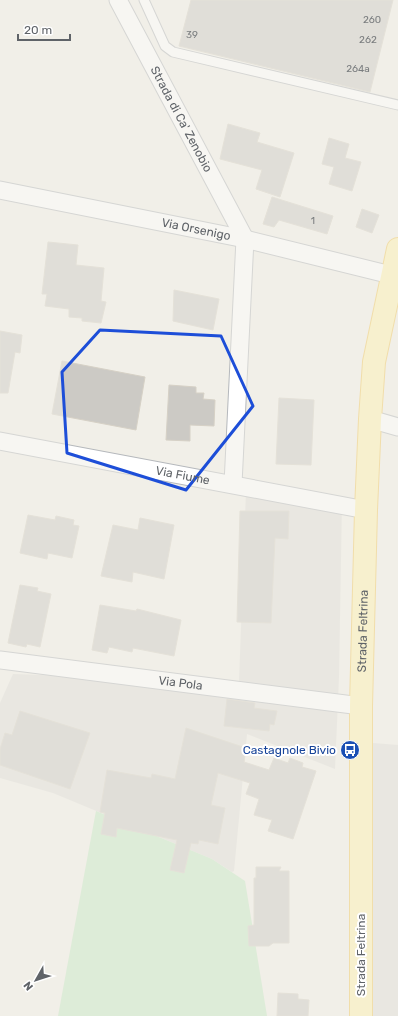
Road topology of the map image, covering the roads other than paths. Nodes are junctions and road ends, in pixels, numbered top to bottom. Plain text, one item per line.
1 (118, 0) edge
2 (144, 0) edge
3 (398, 105) edge
4 (0, 190) edge
5 (245, 239) junction
6 (398, 249) edge
7 (391, 275) junction
8 (370, 419) junction
9 (398, 427) edge
10 (0, 440) edge
11 (233, 484) junction
12 (366, 510) junction
13 (0, 660) edge
14 (361, 706) junction
15 (361, 1016) edge

1 - 5 street, Strada di Ca' Zenobio
2 - 3 lane
4 - 5 street, Via Orsenigo
5 - 7 street, Via Orsenigo
5 - 11 street
6 - 7 main road, Strada Feltrina
7 - 8 main road, Strada Feltrina
8 - 9 street
8 - 12 main road, Strada Feltrina
10 - 11 street, Via Fiume
11 - 12 street, Via Fiume
12 - 14 main road, Strada Feltrina
13 - 14 street, Via Pola
14 - 15 main road, Strada Feltrina

